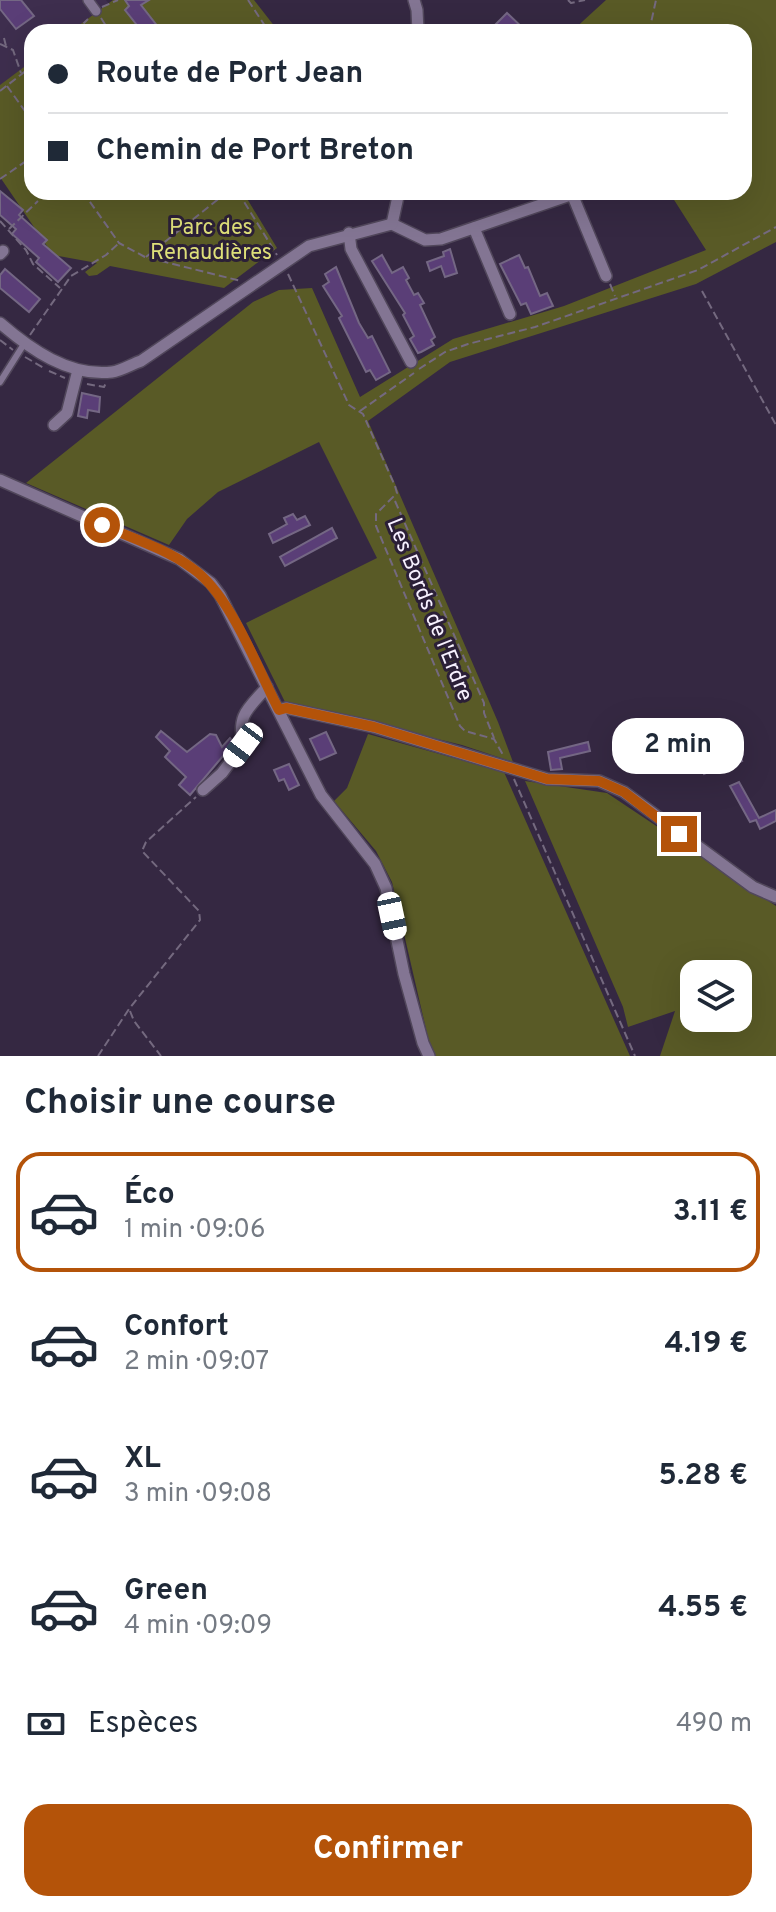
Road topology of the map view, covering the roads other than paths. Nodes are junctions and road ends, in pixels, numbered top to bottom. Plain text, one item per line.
1 (88, 0) edge
2 (414, 0) edge
3 (96, 11) road end
4 (418, 24) edge
5 (397, 200) edge
6 (556, 200) edge
7 (579, 200) edge
8 (392, 224) junction
9 (474, 228) junction
10 (349, 233) junction
11 (606, 276) road end
12 (510, 314) dead end
13 (0, 323) edge
14 (24, 344) junction
15 (411, 362) dead end
16 (78, 370) junction
17 (0, 382) edge
18 (54, 425) dead end
19 (0, 480) edge
20 (267, 687) junction
21 (279, 710) junction
22 (203, 790) road end
23 (776, 897) edge
24 (429, 1056) edge

1 - 3 street
2 - 4 street
5 - 8 street
6 - 9 street
7 - 11 street
8 - 9 street
8 - 10 street
9 - 12 street
10 - 15 street
10 - 16 street
13 - 14 street
14 - 16 street
14 - 17 lane
16 - 18 street
19 - 20 street
20 - 21 street
20 - 22 street
21 - 23 street
21 - 24 street

